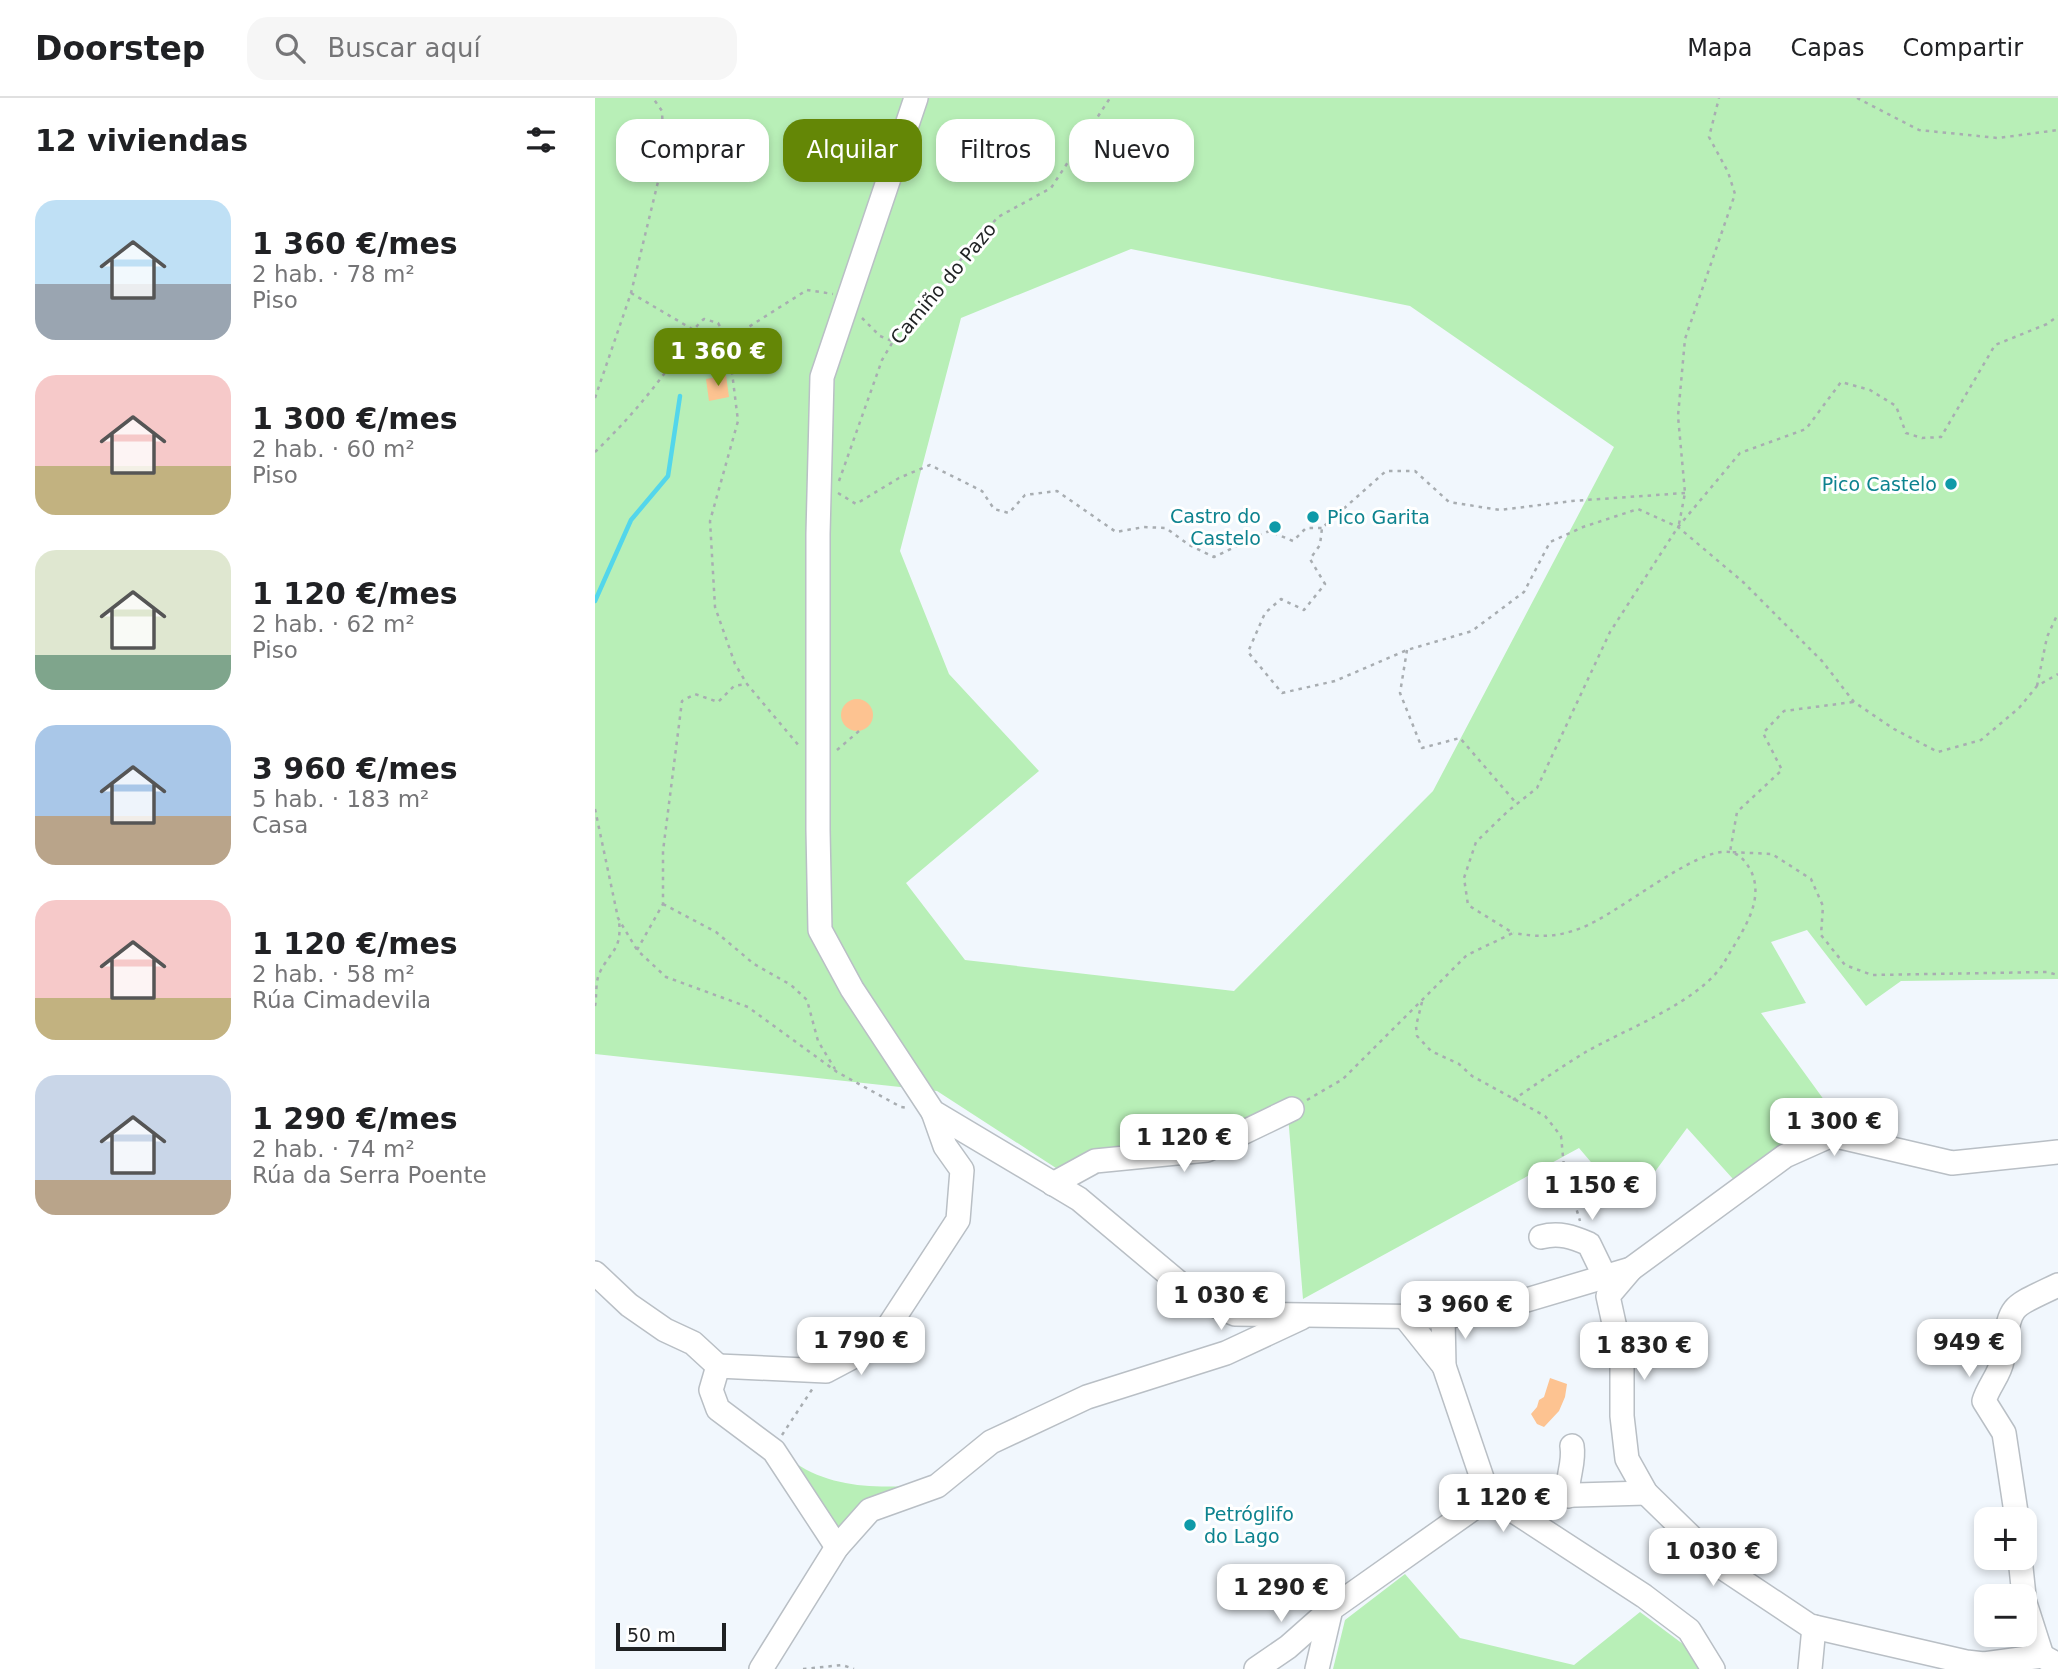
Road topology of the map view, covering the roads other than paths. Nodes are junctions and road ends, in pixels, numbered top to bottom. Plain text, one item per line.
1 (916, 98) edge
2 (1292, 1109) road end
3 (933, 1112) junction
4 (2058, 1152) edge
5 (1053, 1184) junction
6 (1541, 1237) dead end
7 (1631, 1269) junction
8 (595, 1273) edge
9 (1605, 1277) junction
10 (2058, 1285) edge
11 (1307, 1316) junction
12 (1405, 1317) junction
13 (1443, 1317) junction
14 (718, 1366) junction
15 (1444, 1366) junction
16 (1573, 1446) dead end
17 (1483, 1482) junction
18 (1646, 1493) junction
19 (1568, 1496) junction
20 (1508, 1502) junction
21 (1478, 1505) junction
22 (2015, 1507) edge
23 (837, 1546) junction
24 (1331, 1609) junction
25 (1814, 1627) junction
26 (2037, 1630) edge
27 (2050, 1660) edge
28 (761, 1669) edge
29 (1256, 1669) edge
30 (1317, 1669) edge
31 (1713, 1669) edge
32 (1810, 1669) edge

1 - 3 street
2 - 5 street
3 - 5 street
3 - 14 street
4 - 7 street
5 - 11 street
6 - 9 street
7 - 9 street
7 - 18 street
8 - 14 street
9 - 13 street
10 - 22 street
11 - 12 street
11 - 23 street
12 - 13 street
12 - 15 street
13 - 15 street
14 - 23 street
15 - 17 street
16 - 19 street
17 - 20 street
17 - 21 street
18 - 19 street
18 - 25 street
19 - 20 street
20 - 21 street
20 - 31 street
21 - 24 street
23 - 28 street
24 - 29 street
24 - 30 street
25 - 27 street
25 - 32 street
26 - 27 street

